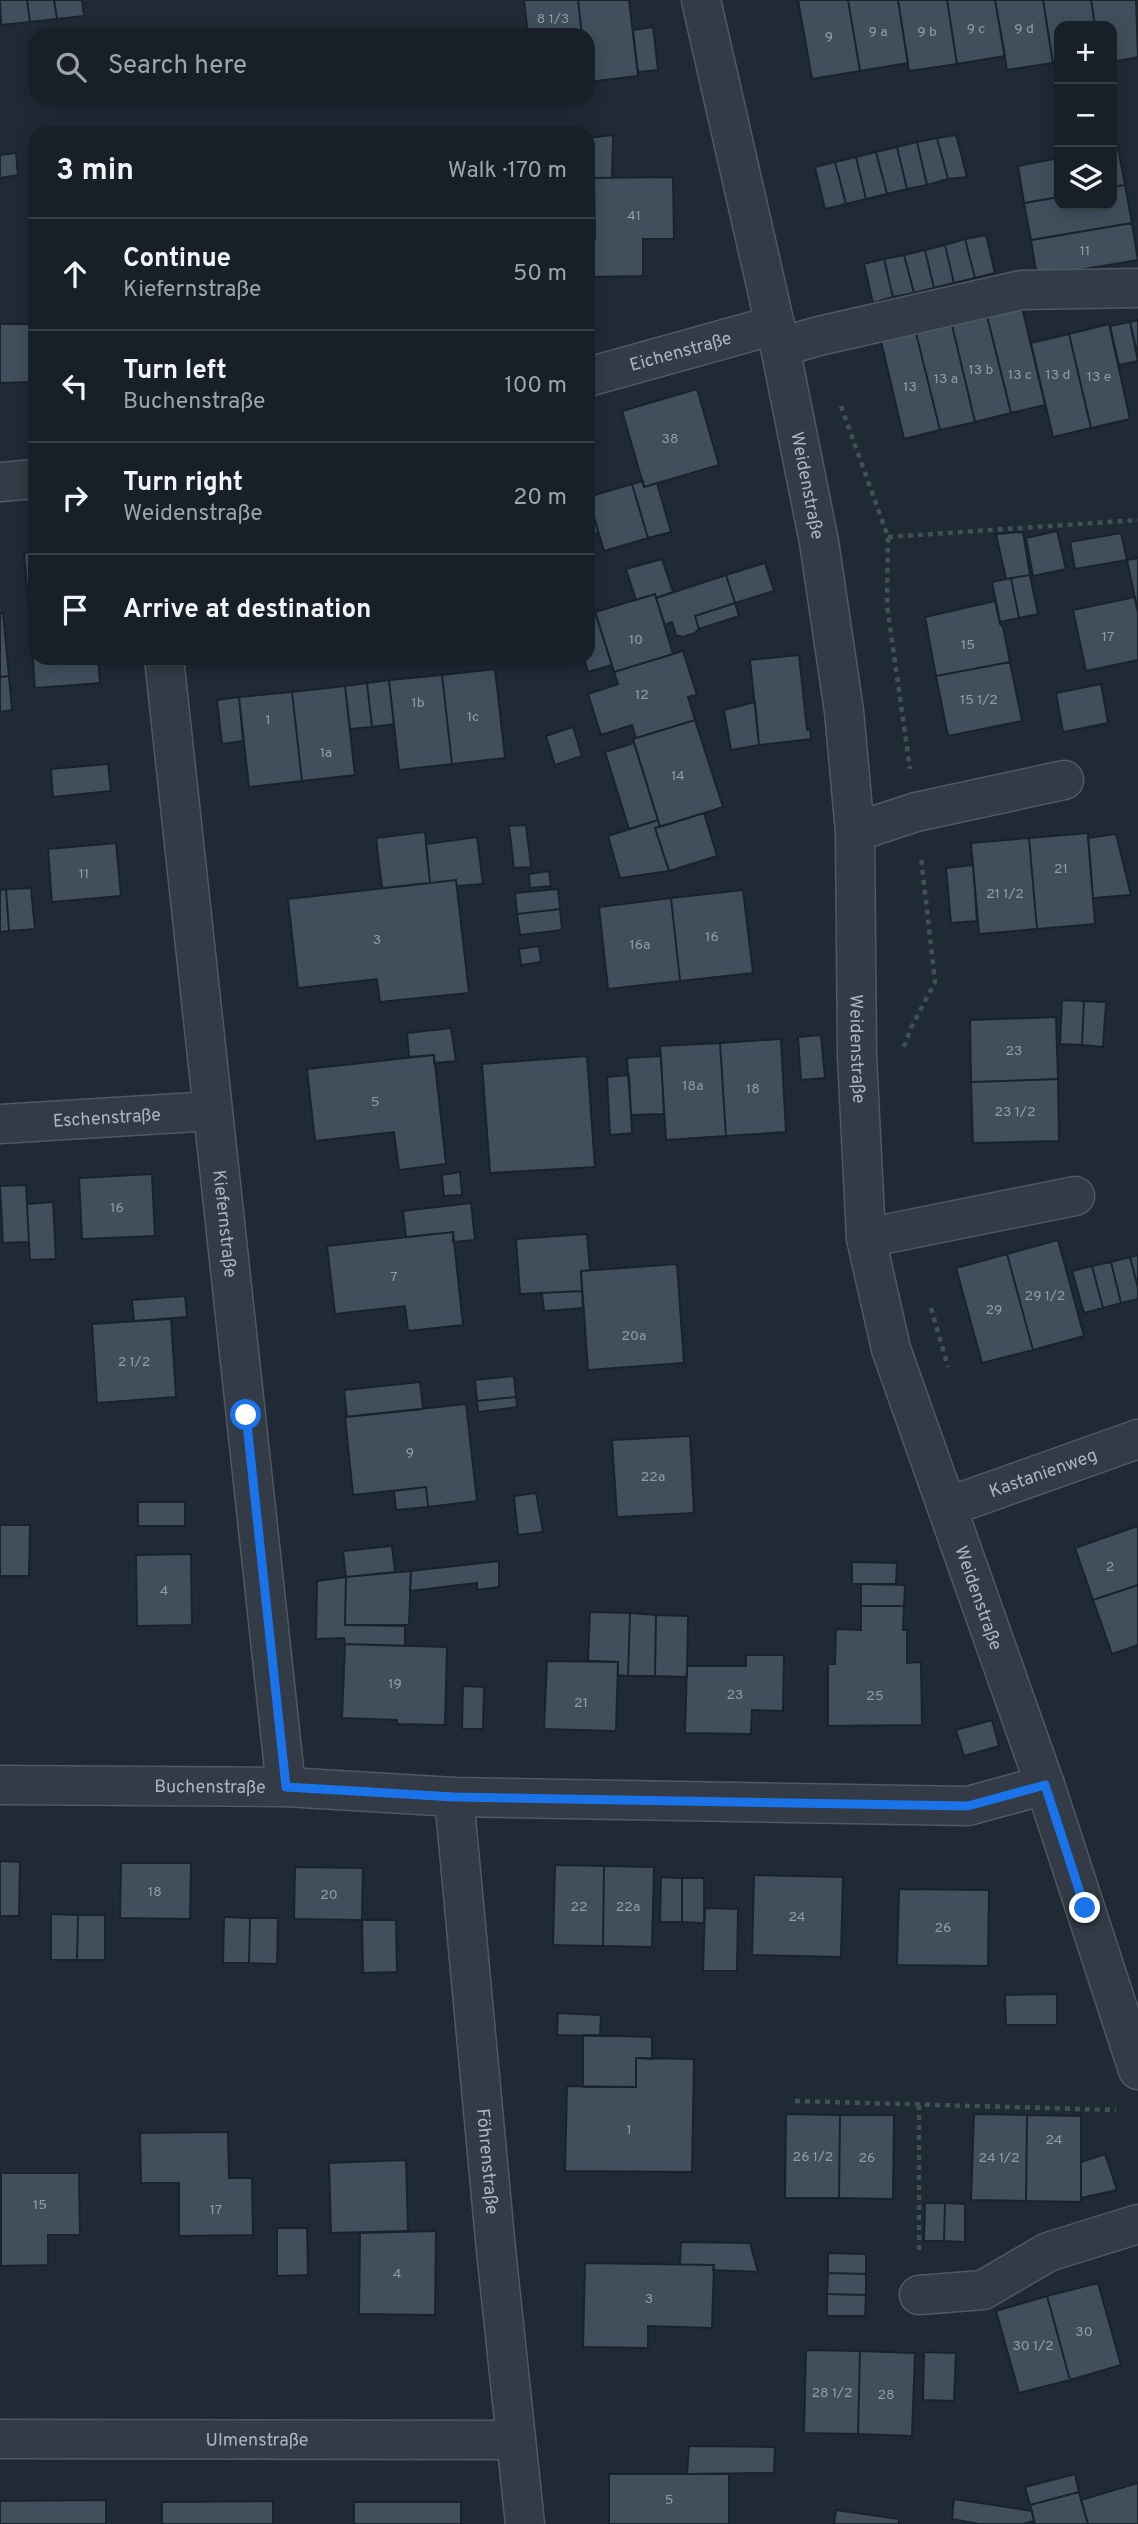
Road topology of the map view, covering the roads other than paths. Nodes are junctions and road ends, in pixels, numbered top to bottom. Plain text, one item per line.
1 (701, 0) edge
2 (1138, 288) edge
3 (777, 336) junction
4 (595, 375) edge
5 (28, 480) edge
6 (0, 482) edge
7 (165, 665) edge
8 (1064, 780) dead end
9 (855, 832) junction
10 (212, 1111) junction
11 (0, 1124) edge
12 (1075, 1196) dead end
13 (866, 1238) junction
14 (1138, 1439) edge
15 (947, 1507) junction
16 (0, 1785) edge
17 (1045, 1785) junction
18 (286, 1787) junction
19 (454, 1797) junction
20 (1138, 2070) edge
21 (1138, 2224) edge
22 (919, 2295) road end
23 (0, 2439) edge
24 (516, 2440) junction
25 (525, 2524) edge

1 - 3 street, Weidenstraße
2 - 3 street, Eichenstraße
3 - 4 street, Eichenstraße
3 - 9 street, Weidenstraße
5 - 6 street
7 - 10 street, Kiefernstraße
8 - 9 street
9 - 13 street, Weidenstraße
10 - 11 street, Eschenstraße
10 - 18 street, Kiefernstraße
12 - 13 street
13 - 15 street, Weidenstraße
14 - 15 street, Kastanienweg
15 - 17 street, Weidenstraße
16 - 18 street, Buchenstraße
17 - 19 street, Buchenstraße
17 - 20 street, Weidenstraße
18 - 19 street, Buchenstraße
19 - 24 street, Föhrenstraße
21 - 22 street
23 - 24 street, Ulmenstraße
24 - 25 street, Föhrenstraße

